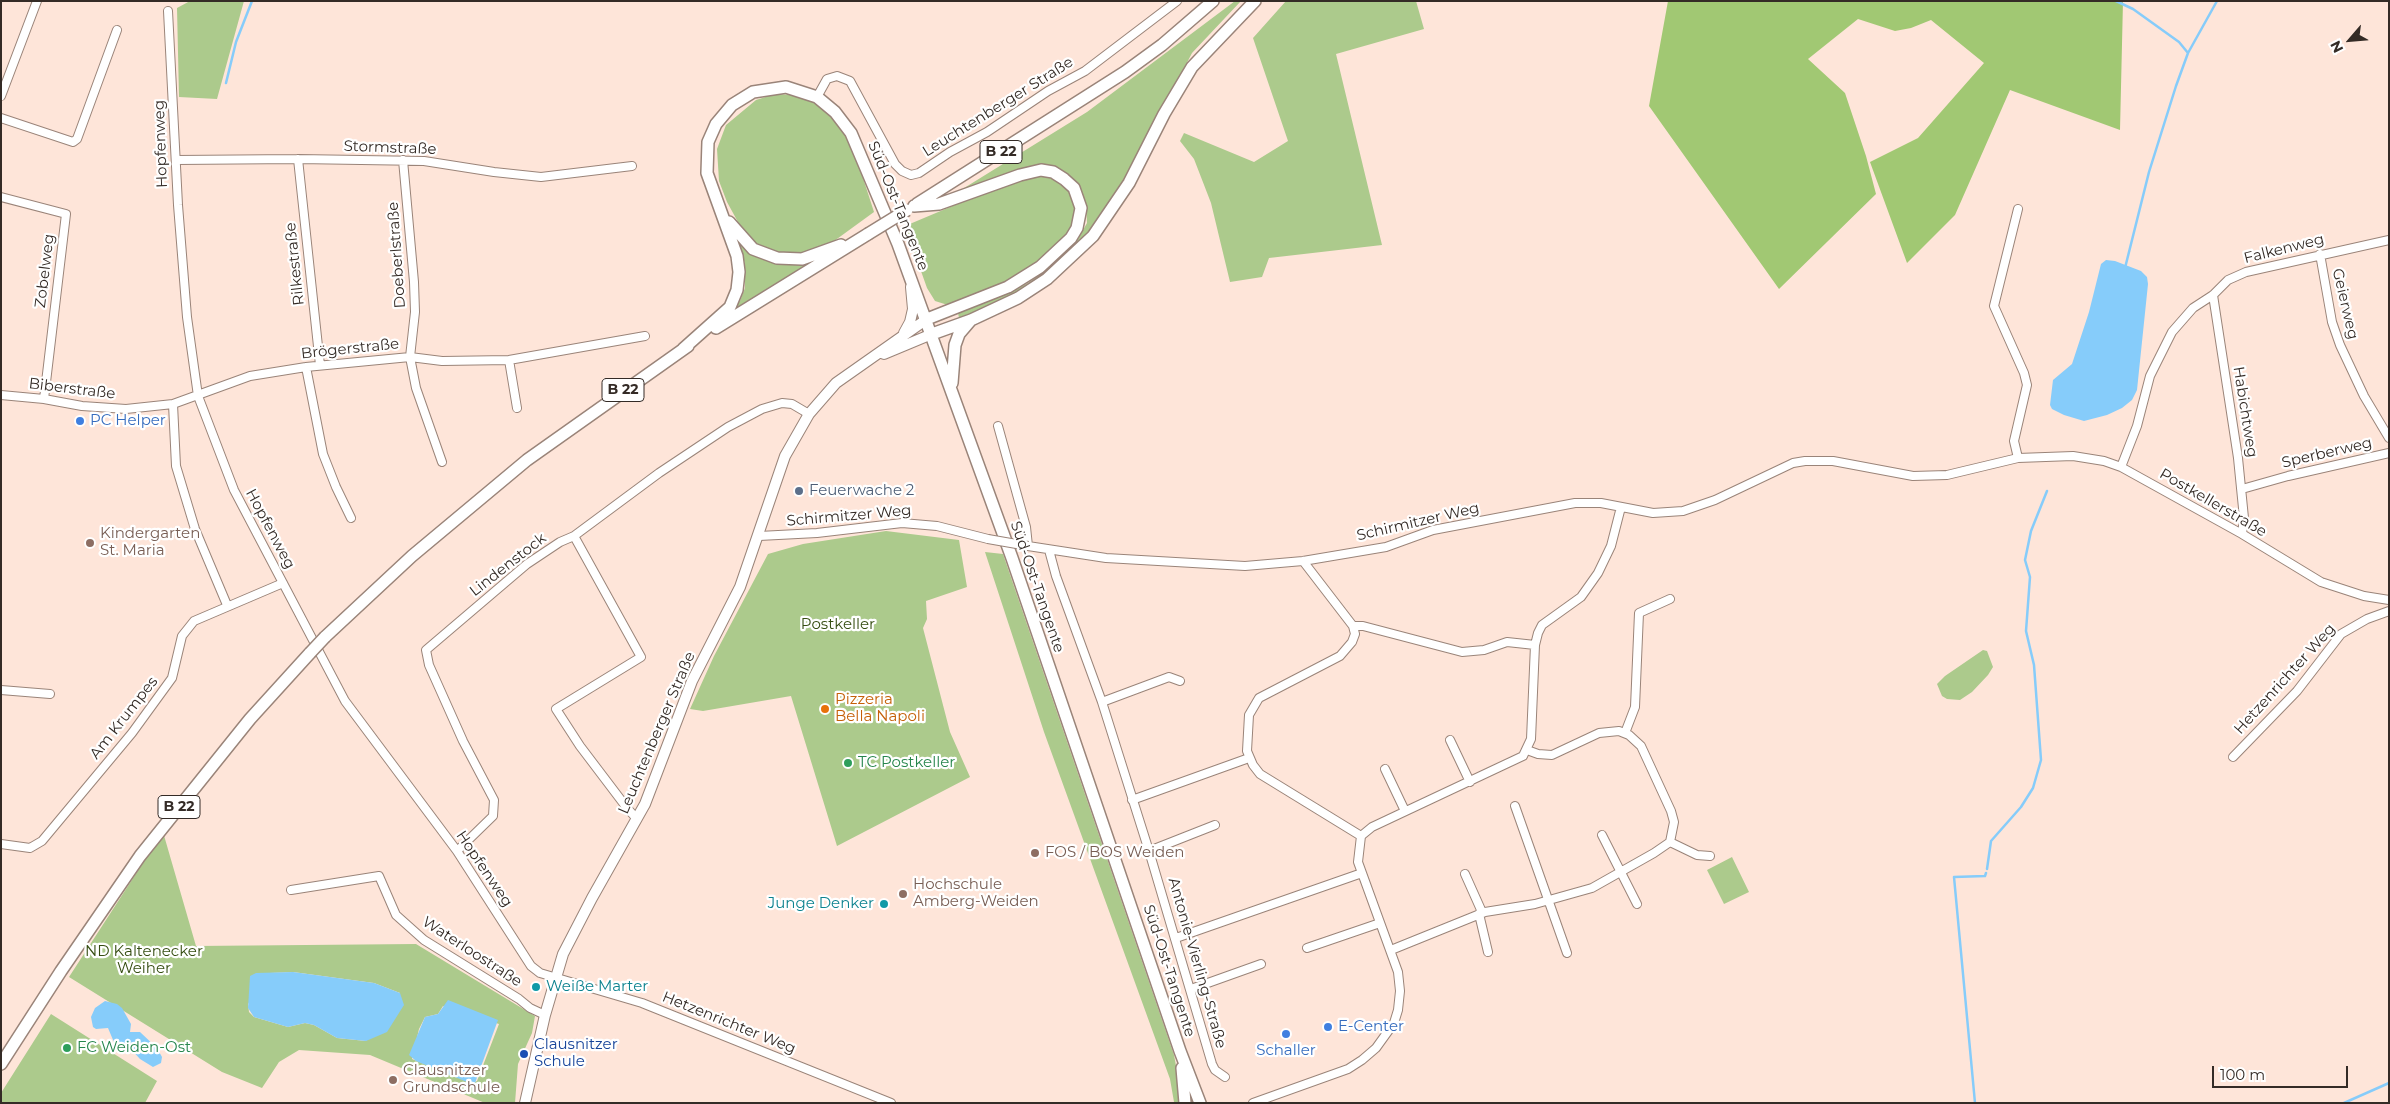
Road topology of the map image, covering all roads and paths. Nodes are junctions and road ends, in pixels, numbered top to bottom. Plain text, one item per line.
1 (37, 1) edge
2 (1177, 1) edge
3 (1214, 1) edge
4 (1255, 1) edge
5 (168, 11) dead end
6 (117, 30) dead end
7 (1, 96) edge
8 (817, 97) junction
9 (1, 118) edge
10 (298, 159) junction
11 (176, 160) junction
12 (403, 160) junction
13 (632, 166) dead end
14 (1, 197) edge
15 (719, 208) junction
16 (911, 208) junction
17 (2018, 208) dead end
18 (2389, 240) edge
19 (856, 241) junction
20 (2320, 254) junction
21 (910, 276) junction
22 (2213, 295) junction
23 (927, 319) junction
24 (971, 320) junction
25 (932, 334) junction
26 (645, 336) dead end
27 (902, 336) junction
28 (683, 350) junction
29 (410, 357) junction
30 (509, 360) junction
31 (320, 365) junction
32 (860, 365) junction
33 (306, 367) junction
34 (952, 390) junction
35 (1, 395) edge
36 (198, 396) junction
37 (44, 399) junction
38 (173, 404) junction
39 (517, 408) dead end
40 (809, 414) junction
41 (998, 426) dead end
42 (2389, 438) edge
43 (2389, 453) edge
44 (2018, 458) junction
45 (442, 462) dead end
46 (2121, 466) junction
47 (2242, 489) junction
48 (1620, 507) junction
49 (351, 518) dead end
50 (2242, 534) junction
51 (574, 536) junction
52 (759, 536) junction
53 (1028, 546) junction
54 (1049, 550) junction
55 (1303, 560) junction
56 (283, 583) junction
57 (1670, 599) dead end
58 (2389, 600) edge
59 (227, 606) junction
60 (2389, 611) edge
61 (1353, 626) junction
62 (1535, 645) junction
63 (1180, 681) dead end
64 (1, 690) edge
65 (50, 694) dead end
66 (1102, 702) junction
67 (1625, 733) junction
68 (1450, 740) dead end
69 (1527, 750) junction
70 (2233, 757) dead end
71 (1249, 758) junction
72 (1385, 769) dead end
73 (1470, 782) junction
74 (1132, 800) junction
75 (1515, 806) dead end
76 (1405, 811) junction
77 (637, 819) junction
78 (1215, 825) dead end
79 (1602, 835) dead end
80 (1361, 836) junction
81 (1670, 842) junction
82 (1, 844) edge
83 (457, 851) junction
84 (1149, 851) junction
85 (1710, 856) dead end
86 (1362, 873) junction
87 (1620, 873) junction
88 (1465, 874) dead end
89 (291, 890) dead end
90 (1549, 901) junction
91 (1636, 904) dead end
92 (1481, 913) junction
93 (1380, 922) junction
94 (1176, 938) junction
95 (1308, 948) dead end
96 (1391, 950) junction
97 (1488, 952) dead end
98 (1567, 953) dead end
99 (1261, 964) dead end
100 (554, 979) junction
101 (1191, 989) junction
102 (545, 1016) junction
103 (1180, 1051) junction
104 (1, 1064) edge
105 (1226, 1077) dead end
106 (524, 1103) edge
107 (891, 1103) edge
108 (1185, 1103) edge
109 (1200, 1103) edge
110 (1253, 1103) edge

1 - 7 street
2 - 8 street, Leuchtenberger Straße
3 - 16 main road, B 22
4 - 24 main road
5 - 11 street, Hopfenweg
6 - 9 street
8 - 15 main road, B 22
8 - 21 main road, Süd-Ost-Tangente
10 - 11 street, Stormstraße
10 - 12 street, Stormstraße
10 - 31 street, Rilkestraße
11 - 36 street, Hopfenweg
12 - 13 street, Stormstraße
12 - 29 street, Doeberlstraße
14 - 37 street, Zobelweg
15 - 19 main road, B 22
15 - 28 main road, B 22
16 - 19 main road, B 22, bridge
16 - 23 main road
17 - 44 street
18 - 20 street, Falkenweg
19 - 28 main road, B 22
20 - 22 street, Falkenweg
20 - 42 street, Geierweg
21 - 23 main road, Süd-Ost-Tangente
21 - 27 street
22 - 46 street, Falkenweg
22 - 47 street, Habichtweg
23 - 25 main road, Süd-Ost-Tangente
23 - 27 street, Leuchtenberger Straße
24 - 25 main road
24 - 34 main road
25 - 32 street, Leuchtenberger Straße
25 - 34 main road, Süd-Ost-Tangente
26 - 30 street, Brögerstraße
27 - 32 street, Leuchtenberger Straße
28 - 104 main road, B 22, bridge
29 - 30 street, Brögerstraße
29 - 31 street, Brögerstraße
29 - 45 street, Doeberlstraße
30 - 39 street
31 - 33 street, Brögerstraße
32 - 40 street, Leuchtenberger Straße
33 - 36 street, Brögerstraße
33 - 49 street
34 - 103 main road, Süd-Ost-Tangente
35 - 37 street, Biberstraße
36 - 38 street, Biberstraße
36 - 56 street, Hopfenweg
37 - 38 street, Biberstraße
38 - 59 street
40 - 51 street, Lindenstock
40 - 52 street, Leuchtenberger Straße
41 - 53 street
43 - 47 street, Sperberweg
44 - 46 street, Postkellerstraße
44 - 48 street, Schirmitzer Weg
46 - 50 street, Postkellerstraße
47 - 50 street, Habichtweg
48 - 55 street, Schirmitzer Weg
48 - 62 street
50 - 58 street, Postkellerstraße
51 - 77 street
51 - 83 street, Lindenstock
52 - 53 street, Schirmitzer Weg, bridge
52 - 77 street, Leuchtenberger Straße
53 - 54 street, Schirmitzer Weg
54 - 55 street, Schirmitzer Weg
54 - 66 street, Antonie-Vierling-Straße
55 - 61 street
56 - 59 street, Am Krumpes
56 - 83 street, Hopfenweg
57 - 67 street
59 - 82 street, Am Krumpes
60 - 70 street, Hetzenrichter Weg
61 - 62 street
61 - 71 street
62 - 69 street
63 - 66 street
64 - 65 street
66 - 74 street, Antonie-Vierling-Straße
67 - 69 street
67 - 81 street
68 - 73 street
69 - 73 street
71 - 74 street
71 - 80 street
72 - 76 street
73 - 76 street
74 - 84 street, Antonie-Vierling-Straße
75 - 90 street
76 - 80 street
77 - 100 street, Leuchtenberger Straße
78 - 84 street
79 - 87 street
80 - 86 street
81 - 85 street
81 - 87 street
83 - 100 street, Hopfenweg
84 - 94 street, Antonie-Vierling-Straße
86 - 93 street
86 - 94 street
87 - 90 street
87 - 91 street
88 - 92 street
89 - 102 street, Waterloostraße
90 - 92 street
90 - 98 street
92 - 96 street
92 - 97 street
93 - 95 street
93 - 96 street
94 - 101 street, Antonie-Vierling-Straße
96 - 110 street
99 - 101 street
100 - 102 street, Leuchtenberger Straße
100 - 107 street, Hetzenrichter Weg
101 - 105 street, Antonie-Vierling-Straße
102 - 106 street, Leuchtenberger Straße
103 - 108 main road
103 - 109 main road, Süd-Ost-Tangente

